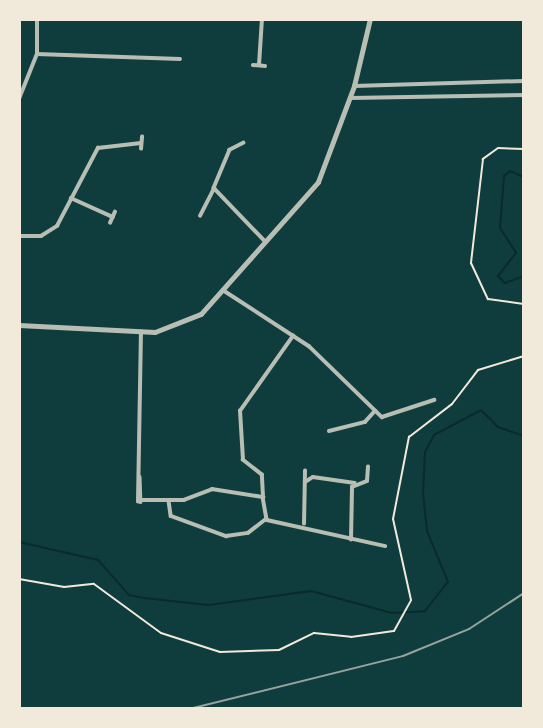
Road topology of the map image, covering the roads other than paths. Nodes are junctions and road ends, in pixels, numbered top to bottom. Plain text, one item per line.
1 (37, 19) edge
2 (262, 19) edge
3 (370, 19) edge
4 (37, 54) junction
5 (180, 60) dead end
6 (253, 65) dead end
7 (259, 65) junction
8 (265, 66) dead end
9 (524, 81) edge
10 (399, 85) junction
11 (354, 86) junction
12 (399, 94) junction
13 (524, 95) edge
14 (350, 98) junction
15 (19, 99) edge
16 (142, 137) dead end
17 (141, 143) junction
18 (244, 143) dead end
19 (141, 149) dead end
20 (214, 188) junction
21 (71, 198) junction
22 (200, 216) dead end
23 (110, 223) dead end
24 (19, 236) edge
25 (266, 243) junction
26 (223, 290) junction
27 (19, 325) edge
28 (141, 332) junction
29 (293, 336) junction
30 (433, 400) dead end
31 (375, 411) junction
32 (329, 431) dead end
33 (368, 467) dead end
34 (305, 471) dead end
35 (140, 477) junction
36 (305, 482) junction
37 (356, 483) junction
38 (263, 497) junction
39 (142, 500) junction
40 (169, 501) junction
41 (266, 519) junction
42 (304, 524) junction
43 (351, 540) junction
44 (385, 545) dead end

1 - 4 street
2 - 7 street
3 - 11 street
4 - 5 street
4 - 15 street
6 - 7 street
7 - 8 street
9 - 10 street
10 - 11 street
10 - 12 street
11 - 14 street
12 - 13 street
12 - 14 street
14 - 25 street
16 - 17 street
17 - 19 street
17 - 21 street
18 - 20 street
20 - 22 street
20 - 25 street
21 - 23 street
21 - 24 street
25 - 26 street
26 - 28 street
26 - 29 street
27 - 28 street
28 - 35 street
29 - 31 street
29 - 38 street
30 - 31 street
31 - 32 street
33 - 37 street
34 - 36 street
35 - 39 street
35 - 39 street
36 - 37 street
36 - 42 street
37 - 43 street
38 - 40 street
38 - 41 street
39 - 40 street
40 - 41 street
41 - 42 street
42 - 43 street
43 - 44 street

